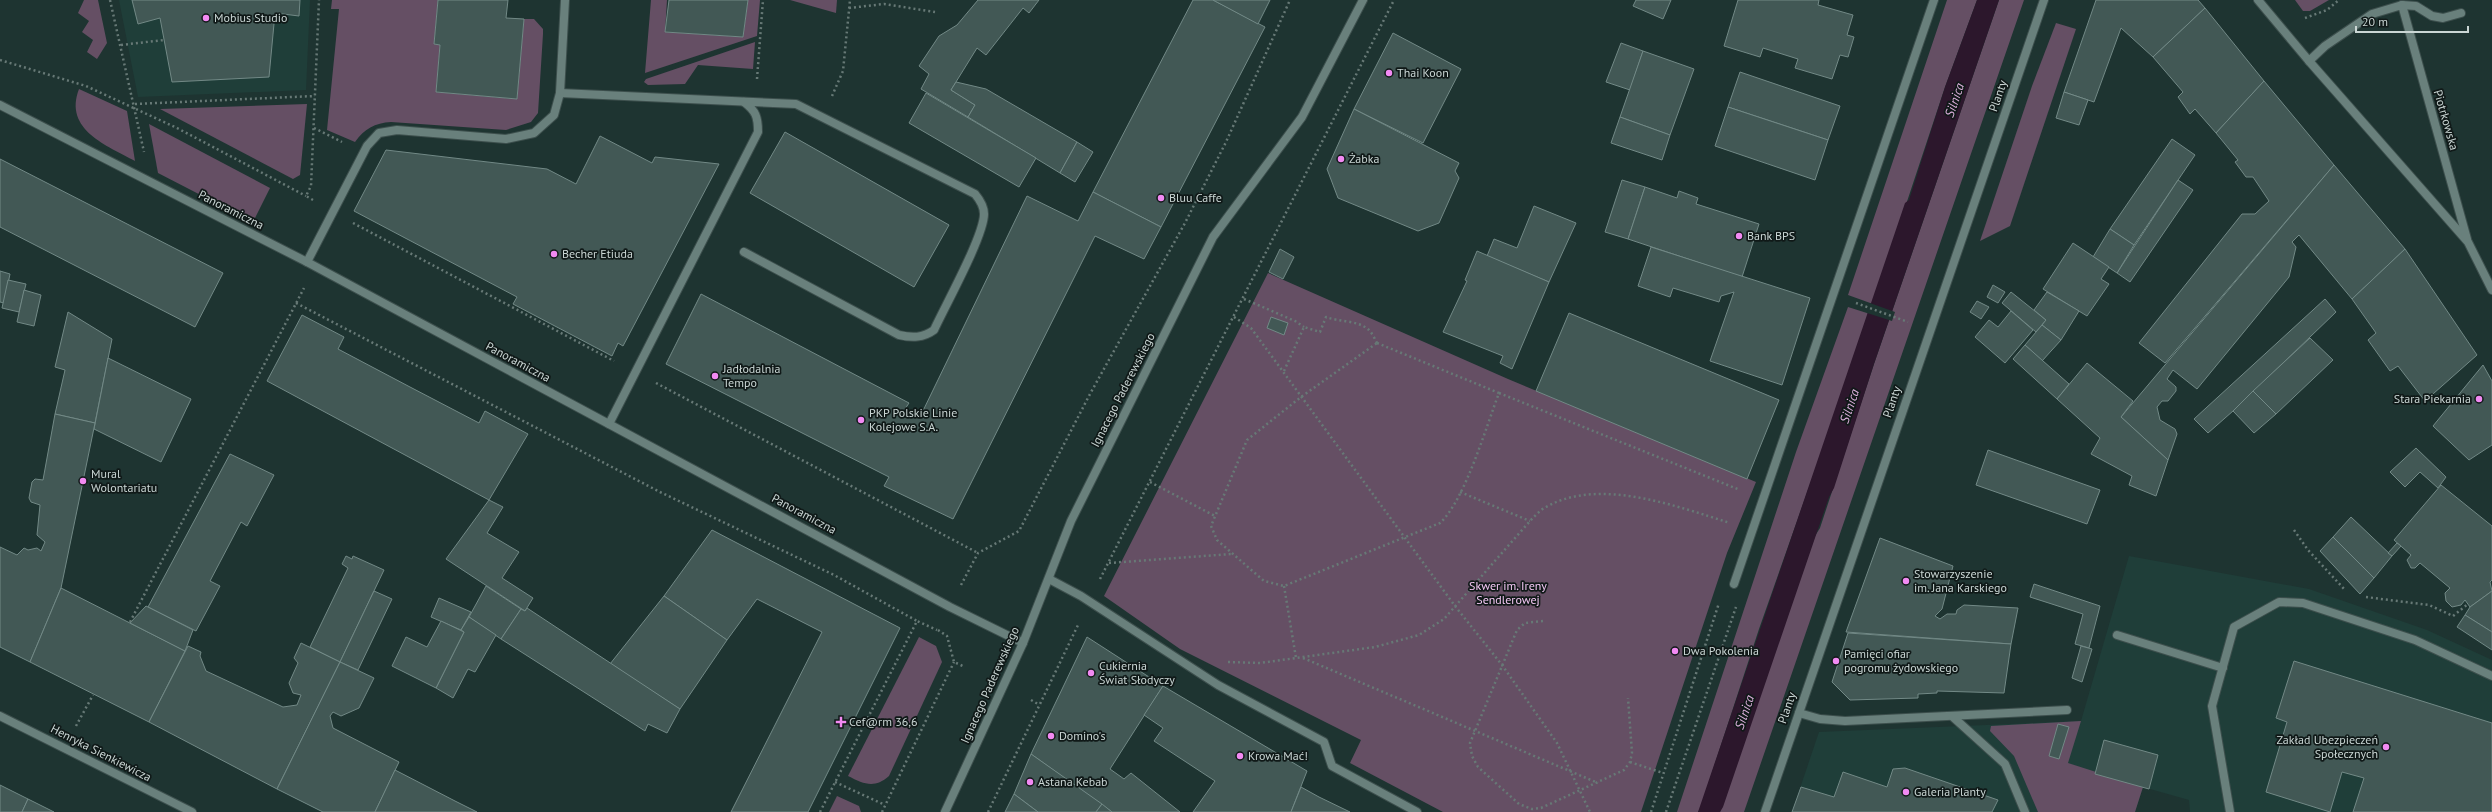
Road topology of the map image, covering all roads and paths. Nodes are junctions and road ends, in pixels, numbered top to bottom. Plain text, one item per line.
1 (110, 0) edge
2 (319, 0) edge
3 (565, 0) edge
4 (763, 0) edge
5 (850, 0) edge
6 (1290, 0) edge
7 (1363, 0) edge
8 (1394, 0) edge
9 (1934, 0) edge
10 (2044, 0) edge
11 (2258, 0) edge
12 (2340, 0) edge
13 (2401, 3) edge
14 (849, 8) junction
15 (935, 12) dead end
16 (2461, 13) dead end
17 (2302, 19) dead end
18 (164, 40) dead end
19 (121, 45) junction
20 (0, 60) edge
21 (2308, 61) junction
22 (560, 93) junction
23 (315, 96) junction
24 (744, 102) junction
25 (755, 102) junction
26 (135, 104) junction
27 (0, 105) edge
28 (136, 109) junction
29 (823, 119) junction
30 (314, 128) junction
31 (364, 153) junction
32 (149, 181) junction
33 (310, 186) dead end
34 (306, 196) dead end
35 (2468, 242) junction
36 (744, 252) dead end
37 (307, 262) junction
38 (315, 267) junction
39 (2492, 290) edge
40 (1244, 298) junction
41 (1851, 302) dead end
42 (296, 303) junction
43 (1234, 317) junction
44 (1913, 323) dead end
45 (1304, 327) junction
46 (1377, 343) junction
47 (1284, 371) junction
48 (1500, 393) junction
49 (1301, 397) junction
50 (609, 424) junction
51 (1150, 482) junction
52 (1460, 492) junction
53 (1764, 500) junction
54 (1214, 516) junction
55 (1530, 521) junction
56 (2294, 530) dead end
57 (1753, 531) junction
58 (1406, 538) junction
59 (1231, 554) junction
60 (1108, 563) junction
61 (1049, 579) junction
62 (1734, 584) junction
63 (1284, 586) junction
64 (961, 587) dead end
65 (2352, 594) dead end
66 (2362, 596) dead end
67 (1090, 602) junction
68 (2468, 604) dead end
69 (1455, 606) junction
70 (917, 620) junction
71 (1543, 621) dead end
72 (130, 622) dead end
73 (940, 625) dead end
74 (937, 630) junction
75 (2117, 635) dead end
76 (1023, 643) junction
77 (1301, 657) junction
78 (1296, 658) junction
79 (1222, 660) dead end
80 (954, 662) junction
81 (1502, 665) junction
82 (965, 667) dead end
83 (2223, 668) junction
84 (2492, 676) edge
85 (93, 695) dead end
86 (1628, 698) dead end
87 (1031, 700) dead end
88 (1038, 704) junction
89 (2067, 710) dead end
90 (1799, 713) junction
91 (0, 716) edge
92 (1953, 717) junction
93 (1474, 731) junction
94 (65, 748) junction
95 (1630, 762) junction
96 (1573, 773) junction
97 (1663, 773) junction
98 (835, 782) junction
99 (1599, 783) junction
100 (1581, 790) junction
101 (885, 806) junction
102 (192, 812) edge
103 (820, 812) edge
104 (882, 812) edge
105 (945, 812) edge
106 (988, 812) edge
107 (1417, 812) edge
108 (1590, 812) edge
109 (1651, 812) edge
110 (1666, 812) edge
111 (1765, 812) edge
112 (2025, 812) edge
113 (2230, 812) edge

1 - 19 path
2 - 23 path
3 - 22 street
4 - 25 path
5 - 14 path
6 - 64 path
7 - 61 street, Ignacego Paderewskiego
8 - 40 path
9 - 53 street
10 - 90 street, Planty
11 - 21 street, Piotrkowska
12 - 17 path
13 - 16 street
13 - 21 street
13 - 35 street, Piotrkowska
14 - 15 path
14 - 29 path
18 - 19 path
19 - 26 path
20 - 28 path
21 - 35 street, Piotrkowska
22 - 24 street
22 - 31 street
23 - 26 path
23 - 30 path
24 - 25 street
24 - 50 street
25 - 29 street
26 - 28 path
27 - 32 street, Panoramiczna
28 - 32 path
28 - 34 path
29 - 36 street
30 - 31 path
30 - 33 path
31 - 37 street
32 - 37 street, Panoramiczna
35 - 39 street, Piotrkowska
37 - 38 street, Panoramiczna
38 - 42 path
38 - 50 street, Panoramiczna
40 - 43 path
40 - 45 path
41 - 44 path
42 - 70 path
42 - 72 path
43 - 47 path
43 - 51 path
45 - 46 path
45 - 47 path
46 - 48 path
46 - 49 path
47 - 49 path
48 - 52 path
48 - 53 path
49 - 54 path
49 - 58 path
50 - 76 street, Panoramiczna
51 - 54 path
51 - 60 path
52 - 55 path
52 - 58 path
53 - 57 street
54 - 59 path
55 - 57 path
55 - 69 path
56 - 65 path
57 - 62 street
58 - 63 path
58 - 69 path
59 - 60 path
59 - 63 path
60 - 67 path
61 - 67 street
61 - 76 street, Ignacego Paderewskiego
62 - 97 path
62 - 110 path
63 - 78 path
66 - 68 path
67 - 88 path
67 - 107 street
69 - 77 path
69 - 81 path
70 - 74 path
70 - 98 path
71 - 81 path
73 - 74 path
74 - 80 path
75 - 83 street
76 - 105 street, Ignacego Paderewskiego
77 - 78 path
77 - 93 path
78 - 79 path
80 - 82 path
80 - 101 path
81 - 93 path
81 - 96 path
83 - 84 street
83 - 113 street
85 - 94 path
86 - 95 path
87 - 88 path
88 - 106 path
89 - 92 street
90 - 92 street
90 - 111 street, Planty
91 - 94 street, Henryka Sienkiewicza
92 - 112 street
93 - 96 path
93 - 100 path
94 - 102 street, Henryka Sienkiewicza
95 - 97 path
95 - 99 path
96 - 99 path
96 - 100 path
97 - 109 path
98 - 101 path
98 - 103 path
99 - 100 path
100 - 108 path
101 - 104 path

